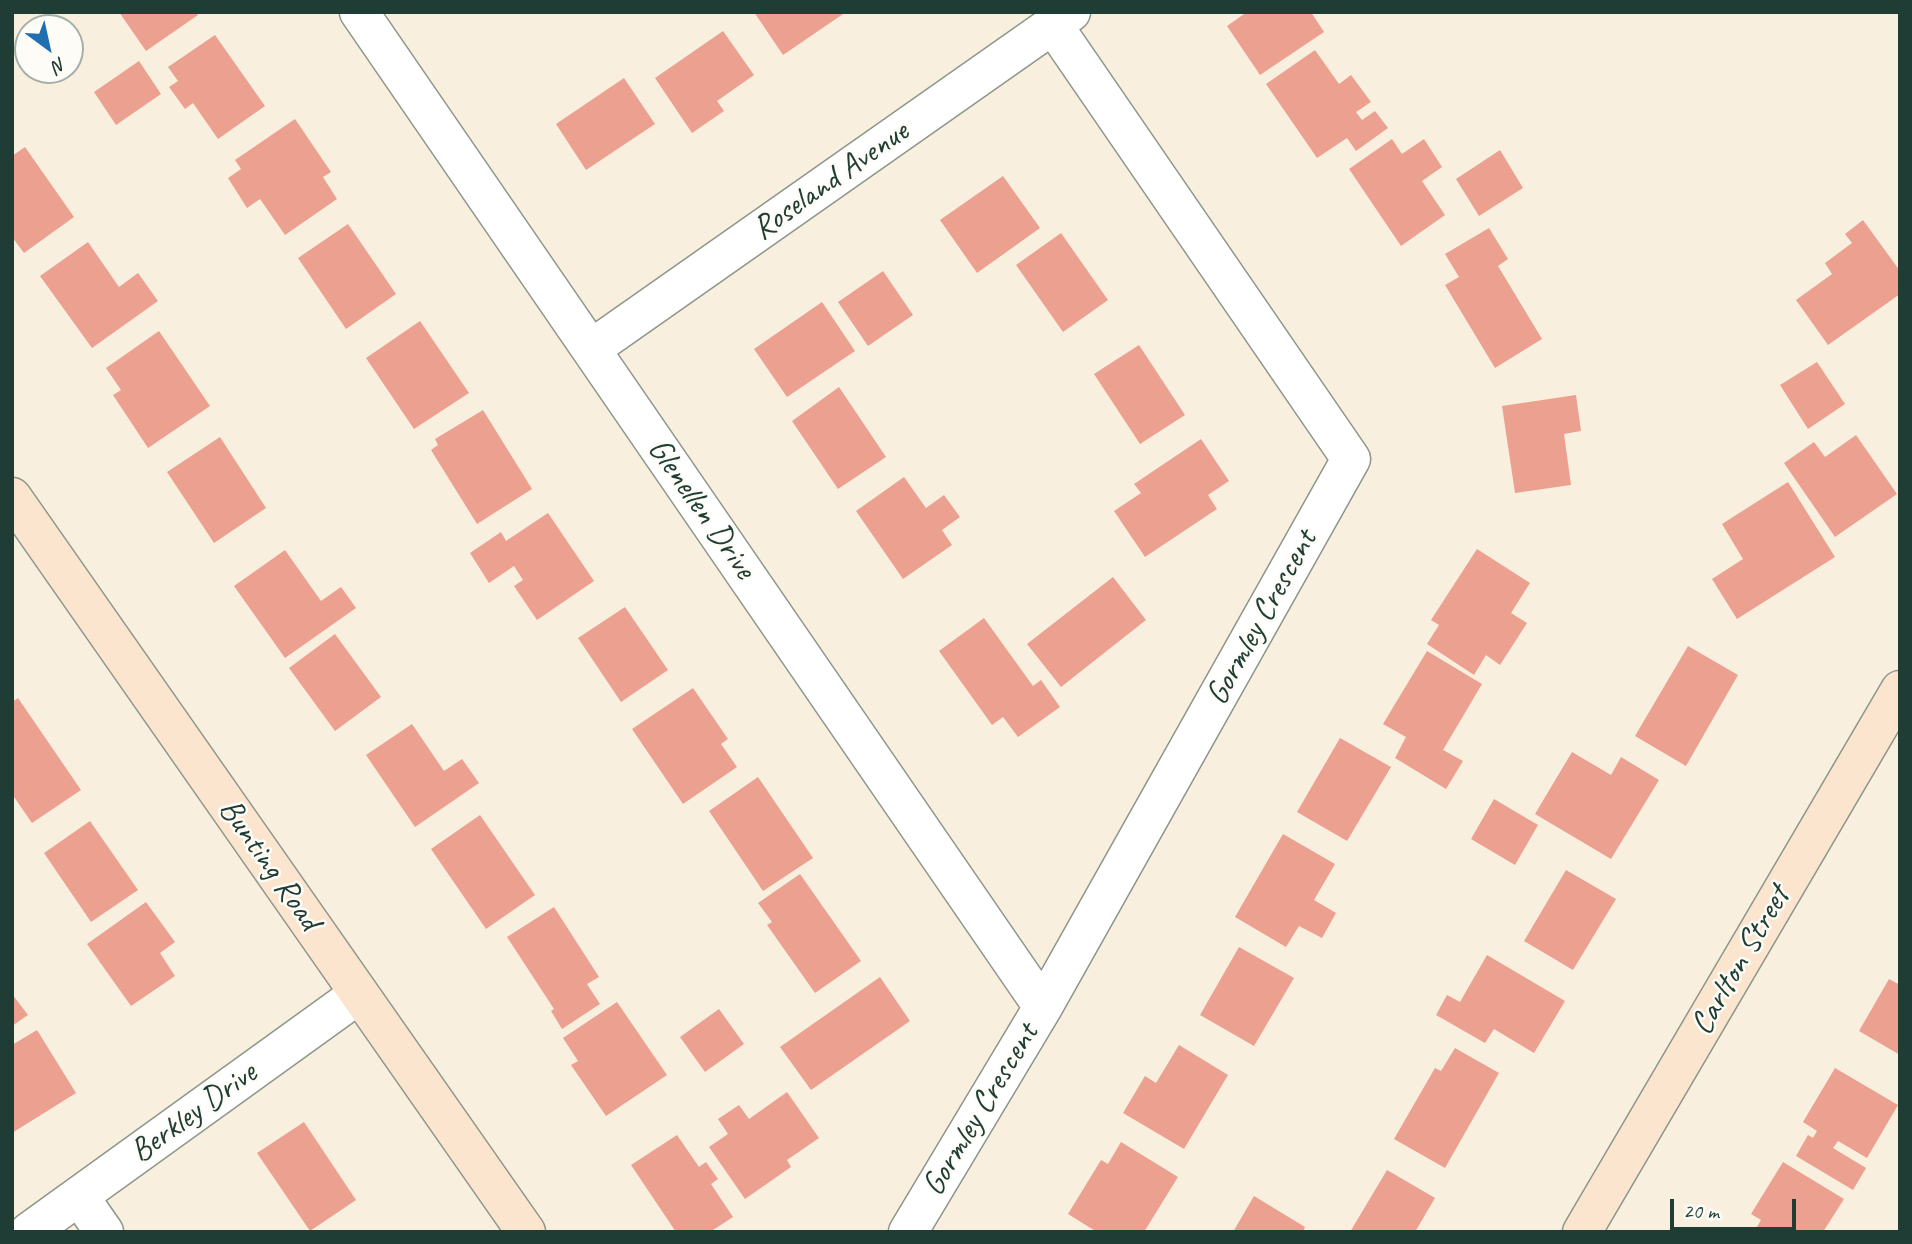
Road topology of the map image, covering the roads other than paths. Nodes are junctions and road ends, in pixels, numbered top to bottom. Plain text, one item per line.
1 (359, 12) edge
2 (1062, 19) edge
3 (591, 349) junction
4 (12, 497) edge
5 (1900, 690) edge
6 (359, 994) junction
7 (1043, 1007) junction
8 (79, 1196) junction
9 (29, 1232) edge
10 (104, 1232) edge
11 (526, 1232) edge
12 (908, 1232) edge
13 (1581, 1232) edge

1 - 3 street, Glenellen Drive
2 - 3 street, Roseland Avenue
2 - 7 street, Gormley Crescent
3 - 7 street, Glenellen Drive
4 - 6 main road, Bunting Road
5 - 13 main road, Carlton Street
6 - 8 street, Berkley Drive
6 - 11 main road, Bunting Road
7 - 12 street, Gormley Crescent
8 - 9 street, Berkley Drive
8 - 10 street

